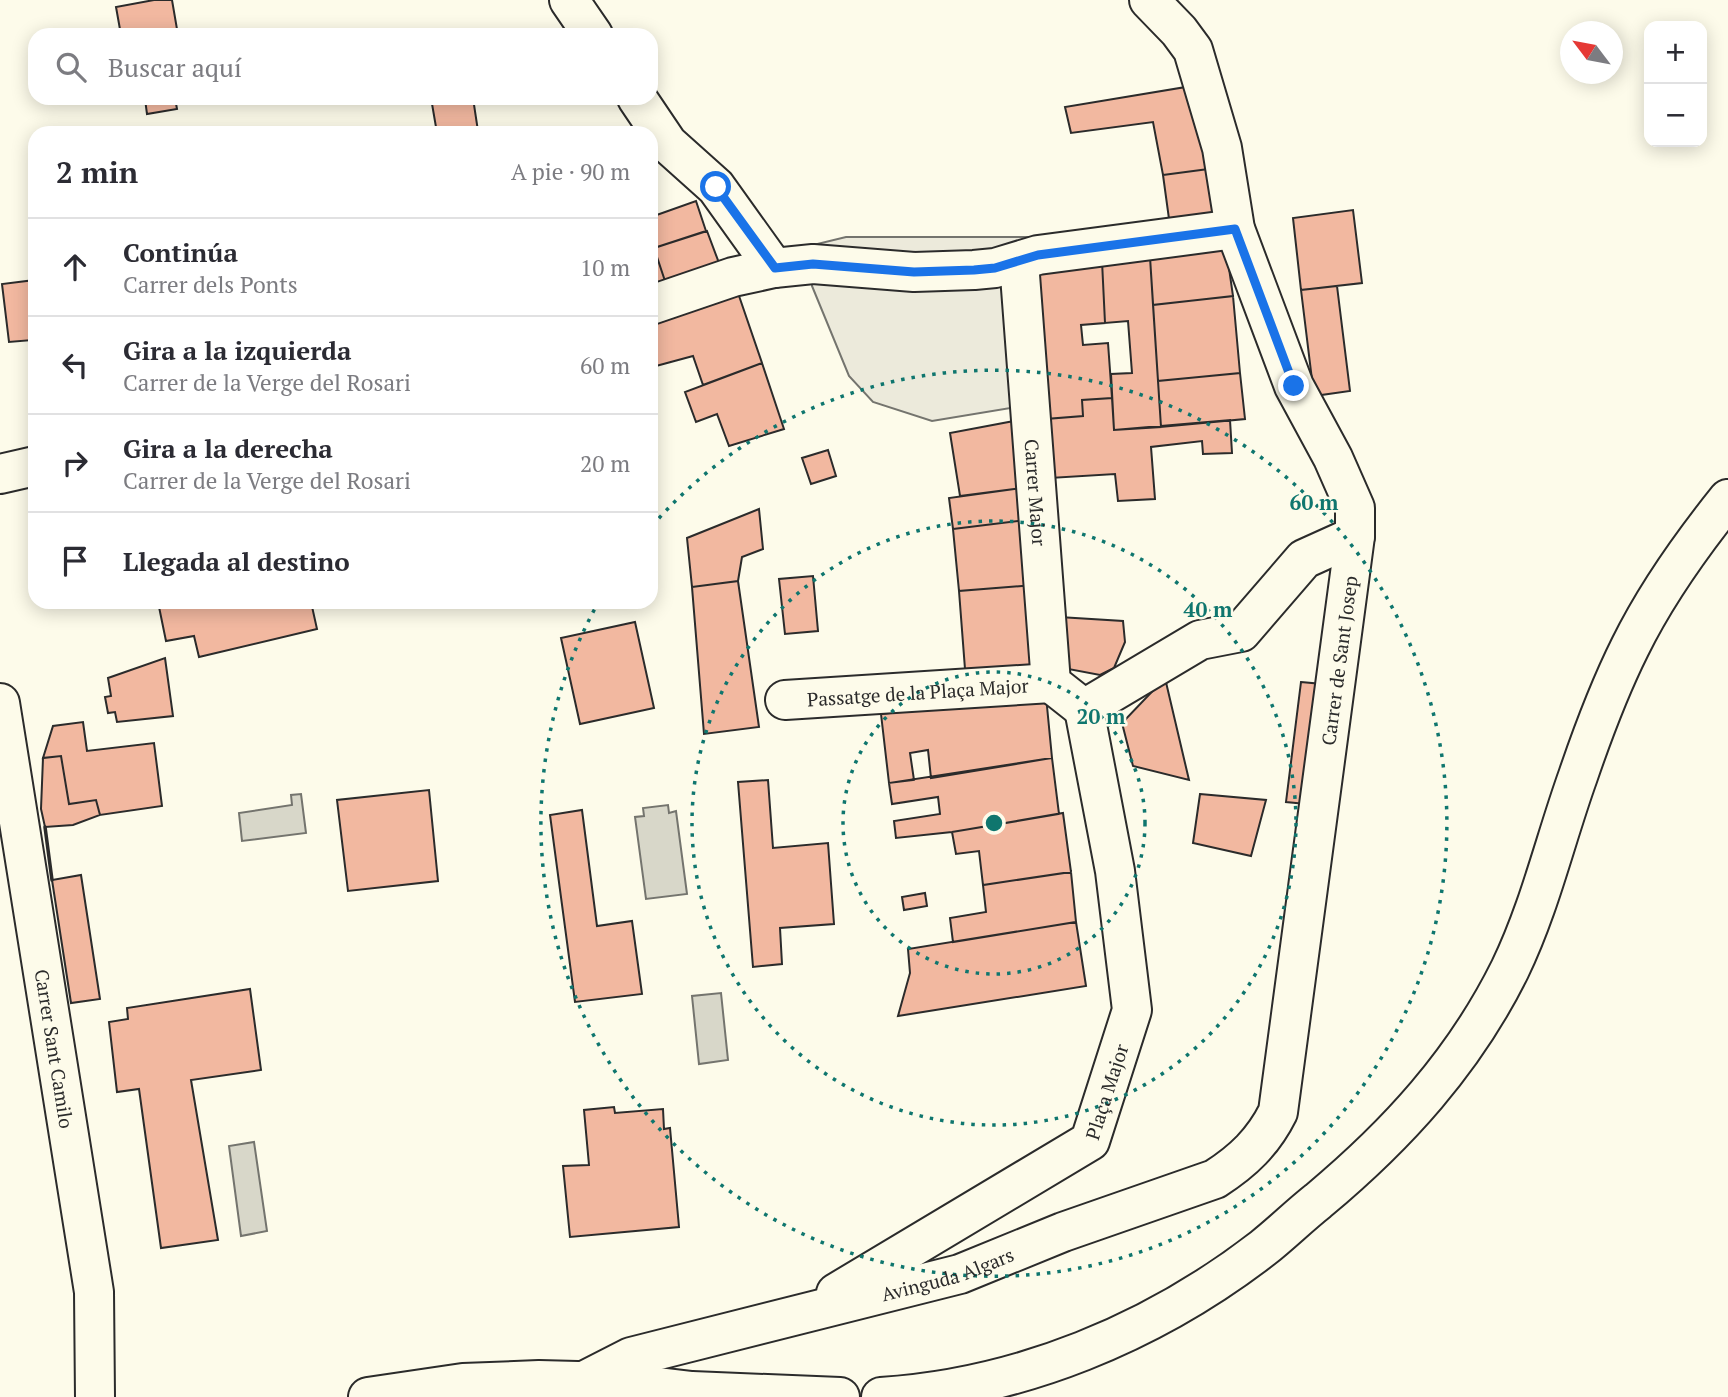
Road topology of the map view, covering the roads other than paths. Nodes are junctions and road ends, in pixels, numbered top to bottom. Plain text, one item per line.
1 (569, 0) edge
2 (1149, 0) edge
3 (588, 28) edge
4 (642, 105) edge
5 (656, 126) edge
6 (658, 129) edge
7 (1235, 229) junction
8 (1019, 262) junction
9 (775, 268) junction
10 (658, 303) edge
11 (28, 468) edge
12 (0, 474) edge
13 (1728, 499) edge
14 (1355, 536) junction
15 (1051, 683) junction
16 (785, 701) dead end
17 (0, 703) edge
18 (1084, 709) junction
19 (1278, 1112) joint
20 (799, 1316) junction
21 (583, 1381) junction
22 (95, 1397) edge
23 (368, 1397) edge
24 (840, 1397) edge
25 (881, 1397) edge

1 - 3 street
2 - 7 street
4 - 5 street
6 - 9 street
7 - 8 street
7 - 14 street
8 - 9 street
8 - 15 street, Carrer Major
9 - 10 street
11 - 12 street
13 - 25 street
14 - 18 street, Carrer de Sant Josep
14 - 19 street, Carrer de Sant Josep
15 - 16 street, Passatge de la Plaça Major
15 - 18 street
17 - 22 street, Carrer Sant Camilo
18 - 20 street, Plaça Major
19 - 20 street, Avinguda Algars
20 - 21 street, Avinguda Algars
21 - 23 street, Avinguda Algars
21 - 24 street, Avinguda Algars

